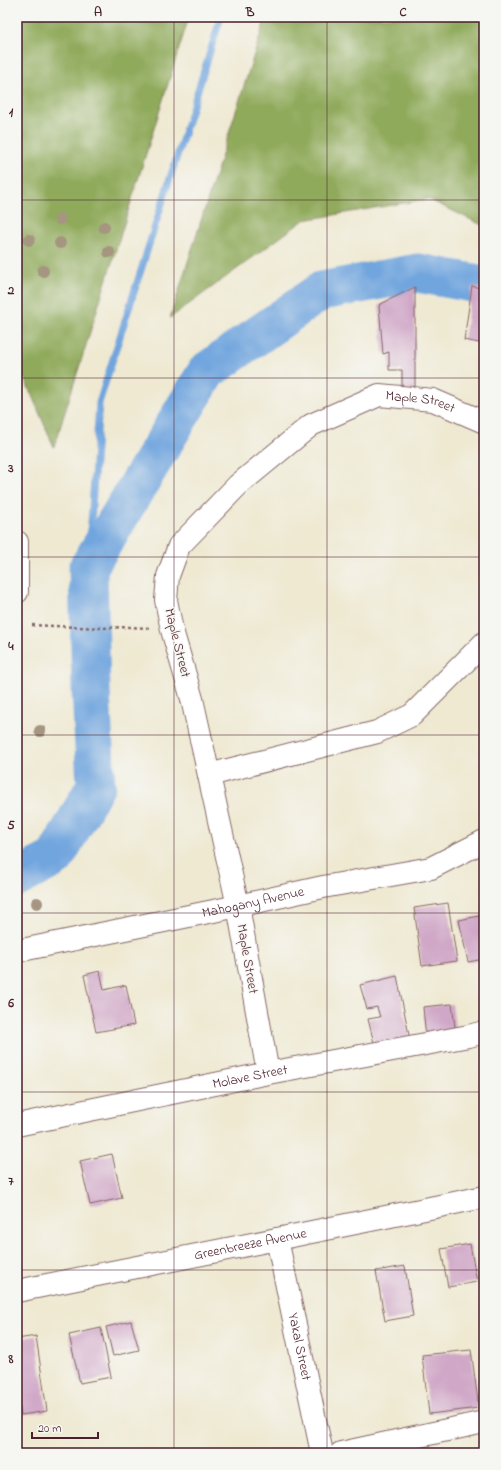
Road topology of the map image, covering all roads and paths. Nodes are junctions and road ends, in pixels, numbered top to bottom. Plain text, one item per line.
1 (484, 422) edge
2 (17, 542) edge
3 (17, 592) edge
4 (32, 625) dead end
5 (172, 630) junction
6 (484, 643) edge
7 (209, 775) junction
8 (484, 841) edge
9 (238, 906) junction
10 (17, 951) edge
11 (484, 1032) edge
12 (268, 1073) junction
13 (17, 1125) edge
14 (484, 1197) edge
15 (277, 1239) junction
16 (17, 1291) edge
17 (484, 1422) edge
18 (322, 1453) edge
19 (341, 1453) edge

1 - 5 street, Maple Street
2 - 3 street
4 - 5 path
5 - 7 street, Maple Street
6 - 7 street
7 - 9 street, Maple Street
8 - 9 street, Mahogany Avenue
9 - 10 street, Mahogany Avenue
9 - 12 street, Maple Street
11 - 12 street, Molave Street
12 - 13 street, Molave Street
14 - 15 street, Greenbreeze Avenue
15 - 16 street, Greenbreeze Avenue
15 - 18 street, Yakal Street
17 - 19 street

